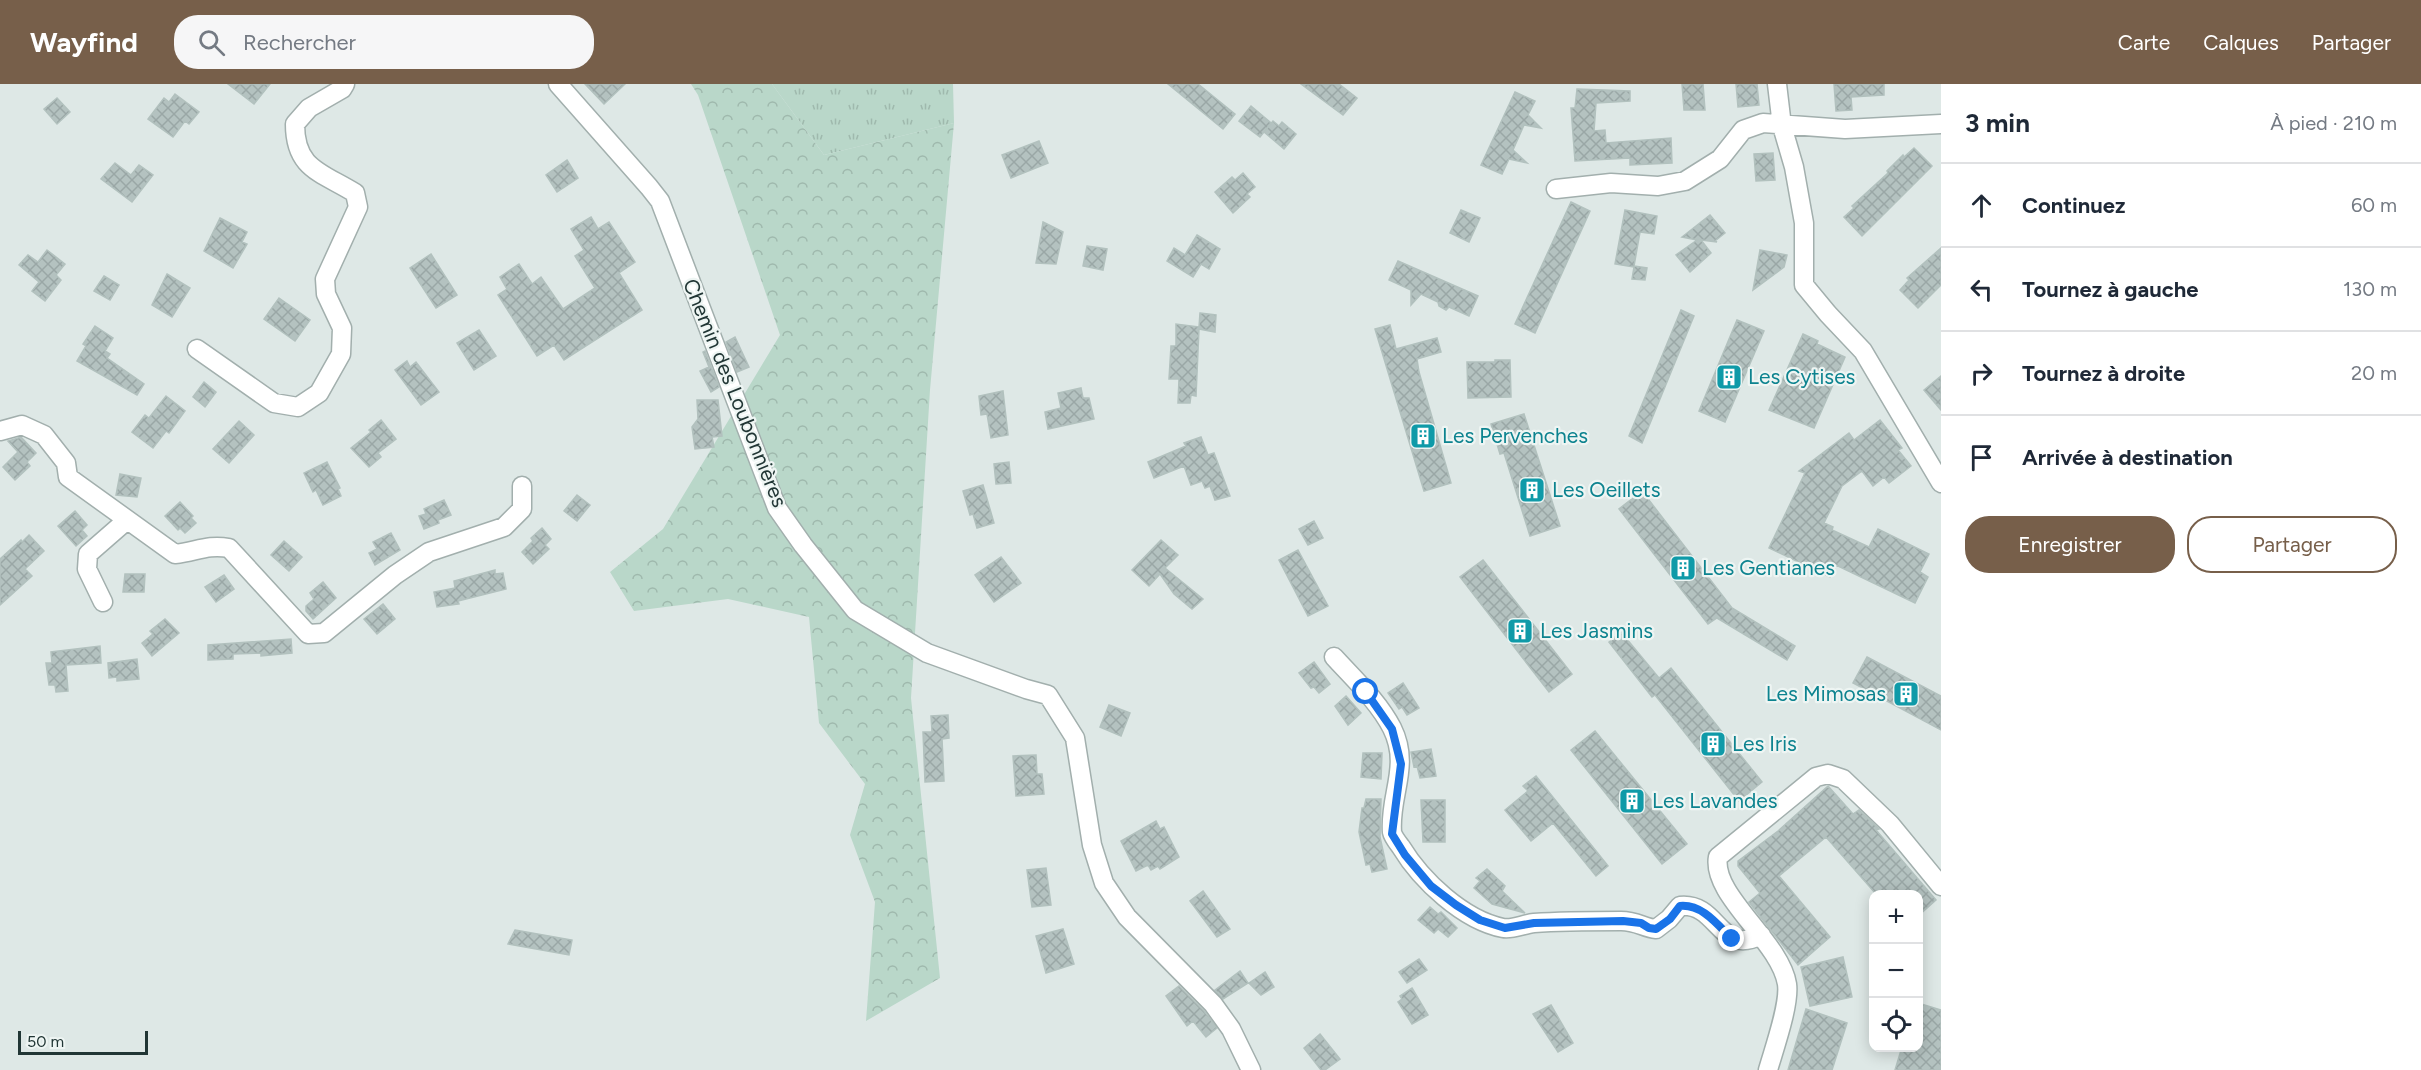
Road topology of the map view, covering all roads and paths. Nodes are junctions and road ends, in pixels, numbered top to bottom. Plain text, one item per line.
1 (345, 84) edge
2 (558, 84) edge
3 (1777, 84) edge
4 (1941, 124) edge
5 (1782, 126) junction
6 (1556, 189) dead end
7 (197, 349) dead end
8 (0, 431) edge
9 (1941, 483) edge
10 (522, 486) dead end
11 (127, 520) junction
12 (103, 602) dead end
13 (1334, 657) dead end
14 (1941, 886) edge
15 (1761, 935) junction
16 (1251, 1070) edge
17 (1768, 1070) edge

1 - 7 street
2 - 16 street, Chemin des Loubonnières
3 - 5 street
4 - 5 street
5 - 6 street
5 - 9 street
8 - 11 street
10 - 11 street
11 - 12 street
13 - 15 street
14 - 15 street
15 - 17 street

